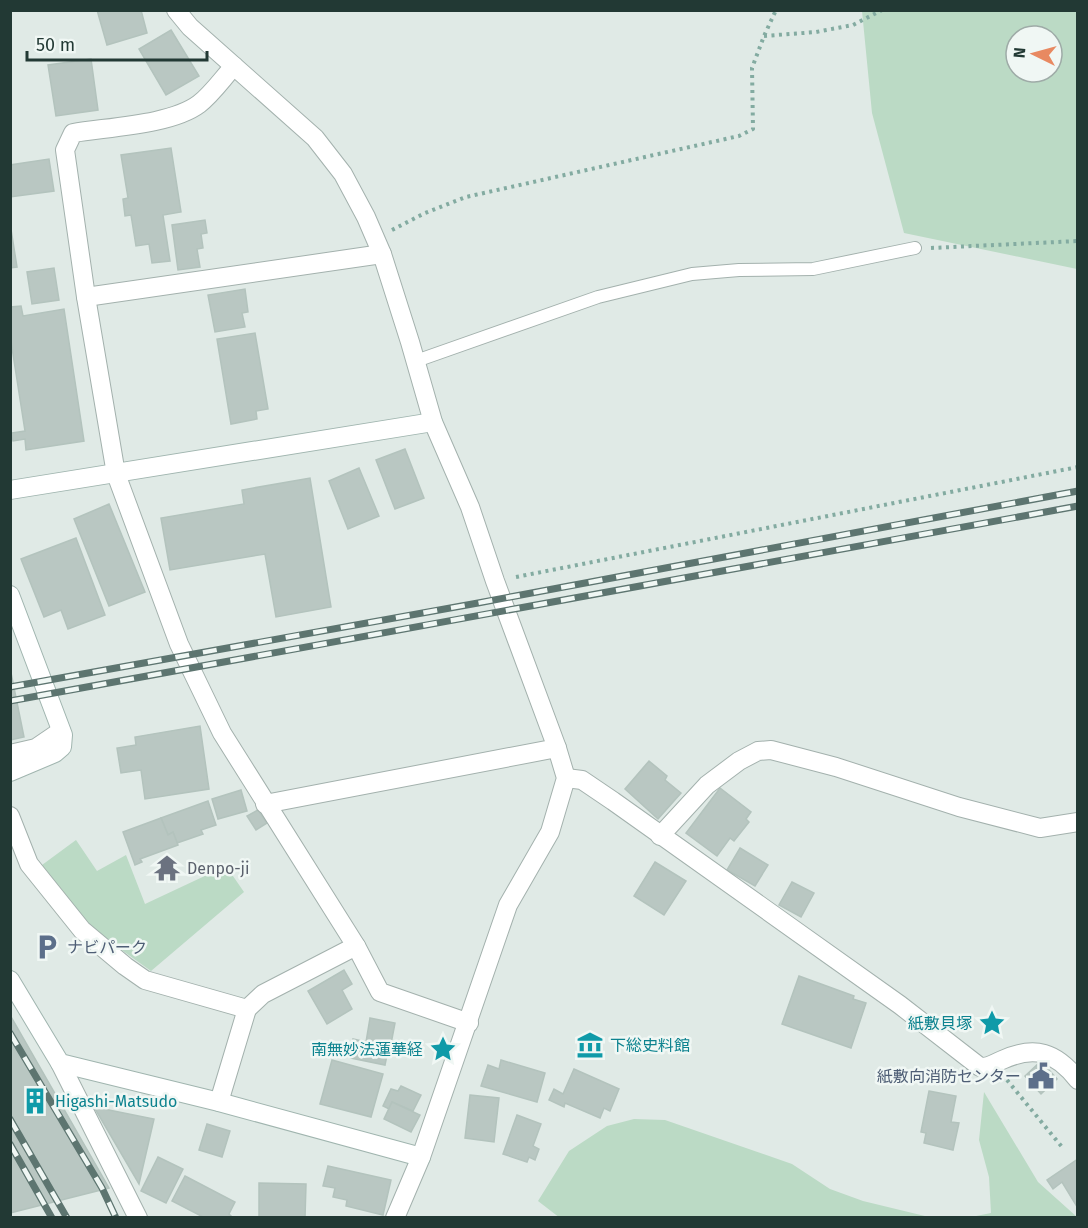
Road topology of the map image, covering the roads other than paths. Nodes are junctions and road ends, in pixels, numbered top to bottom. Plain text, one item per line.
1 (176, 10) edge
2 (234, 66) junction
3 (379, 246) junction
4 (915, 248) road end
5 (86, 297) junction
6 (416, 361) junction
7 (433, 422) junction
8 (116, 474) junction
9 (10, 490) edge
10 (10, 595) edge
11 (62, 731) junction
12 (557, 748) junction
13 (10, 754) edge
14 (10, 772) edge
15 (566, 778) junction
16 (265, 804) junction
17 (10, 816) edge
18 (1077, 822) edge
19 (660, 836) junction
20 (356, 946) junction
21 (10, 980) edge
22 (247, 1009) junction
23 (469, 1023) junction
24 (60, 1063) junction
25 (1077, 1080) edge
26 (219, 1102) junction
27 (421, 1158) junction
28 (138, 1218) edge
29 (395, 1218) edge

1 - 2 street
2 - 3 street
2 - 5 street
3 - 5 street
3 - 6 street
4 - 6 lane
5 - 8 street
6 - 7 street
7 - 8 street
7 - 12 street
8 - 9 street
8 - 16 street
10 - 11 street
11 - 13 street
11 - 14 street
12 - 15 street
12 - 16 street
15 - 19 street
15 - 23 street
16 - 20 street
17 - 22 street
18 - 19 street
19 - 25 street
20 - 22 street
20 - 23 street
21 - 24 street
22 - 26 street
23 - 27 street
24 - 26 street
24 - 28 street
26 - 27 street
27 - 29 street

